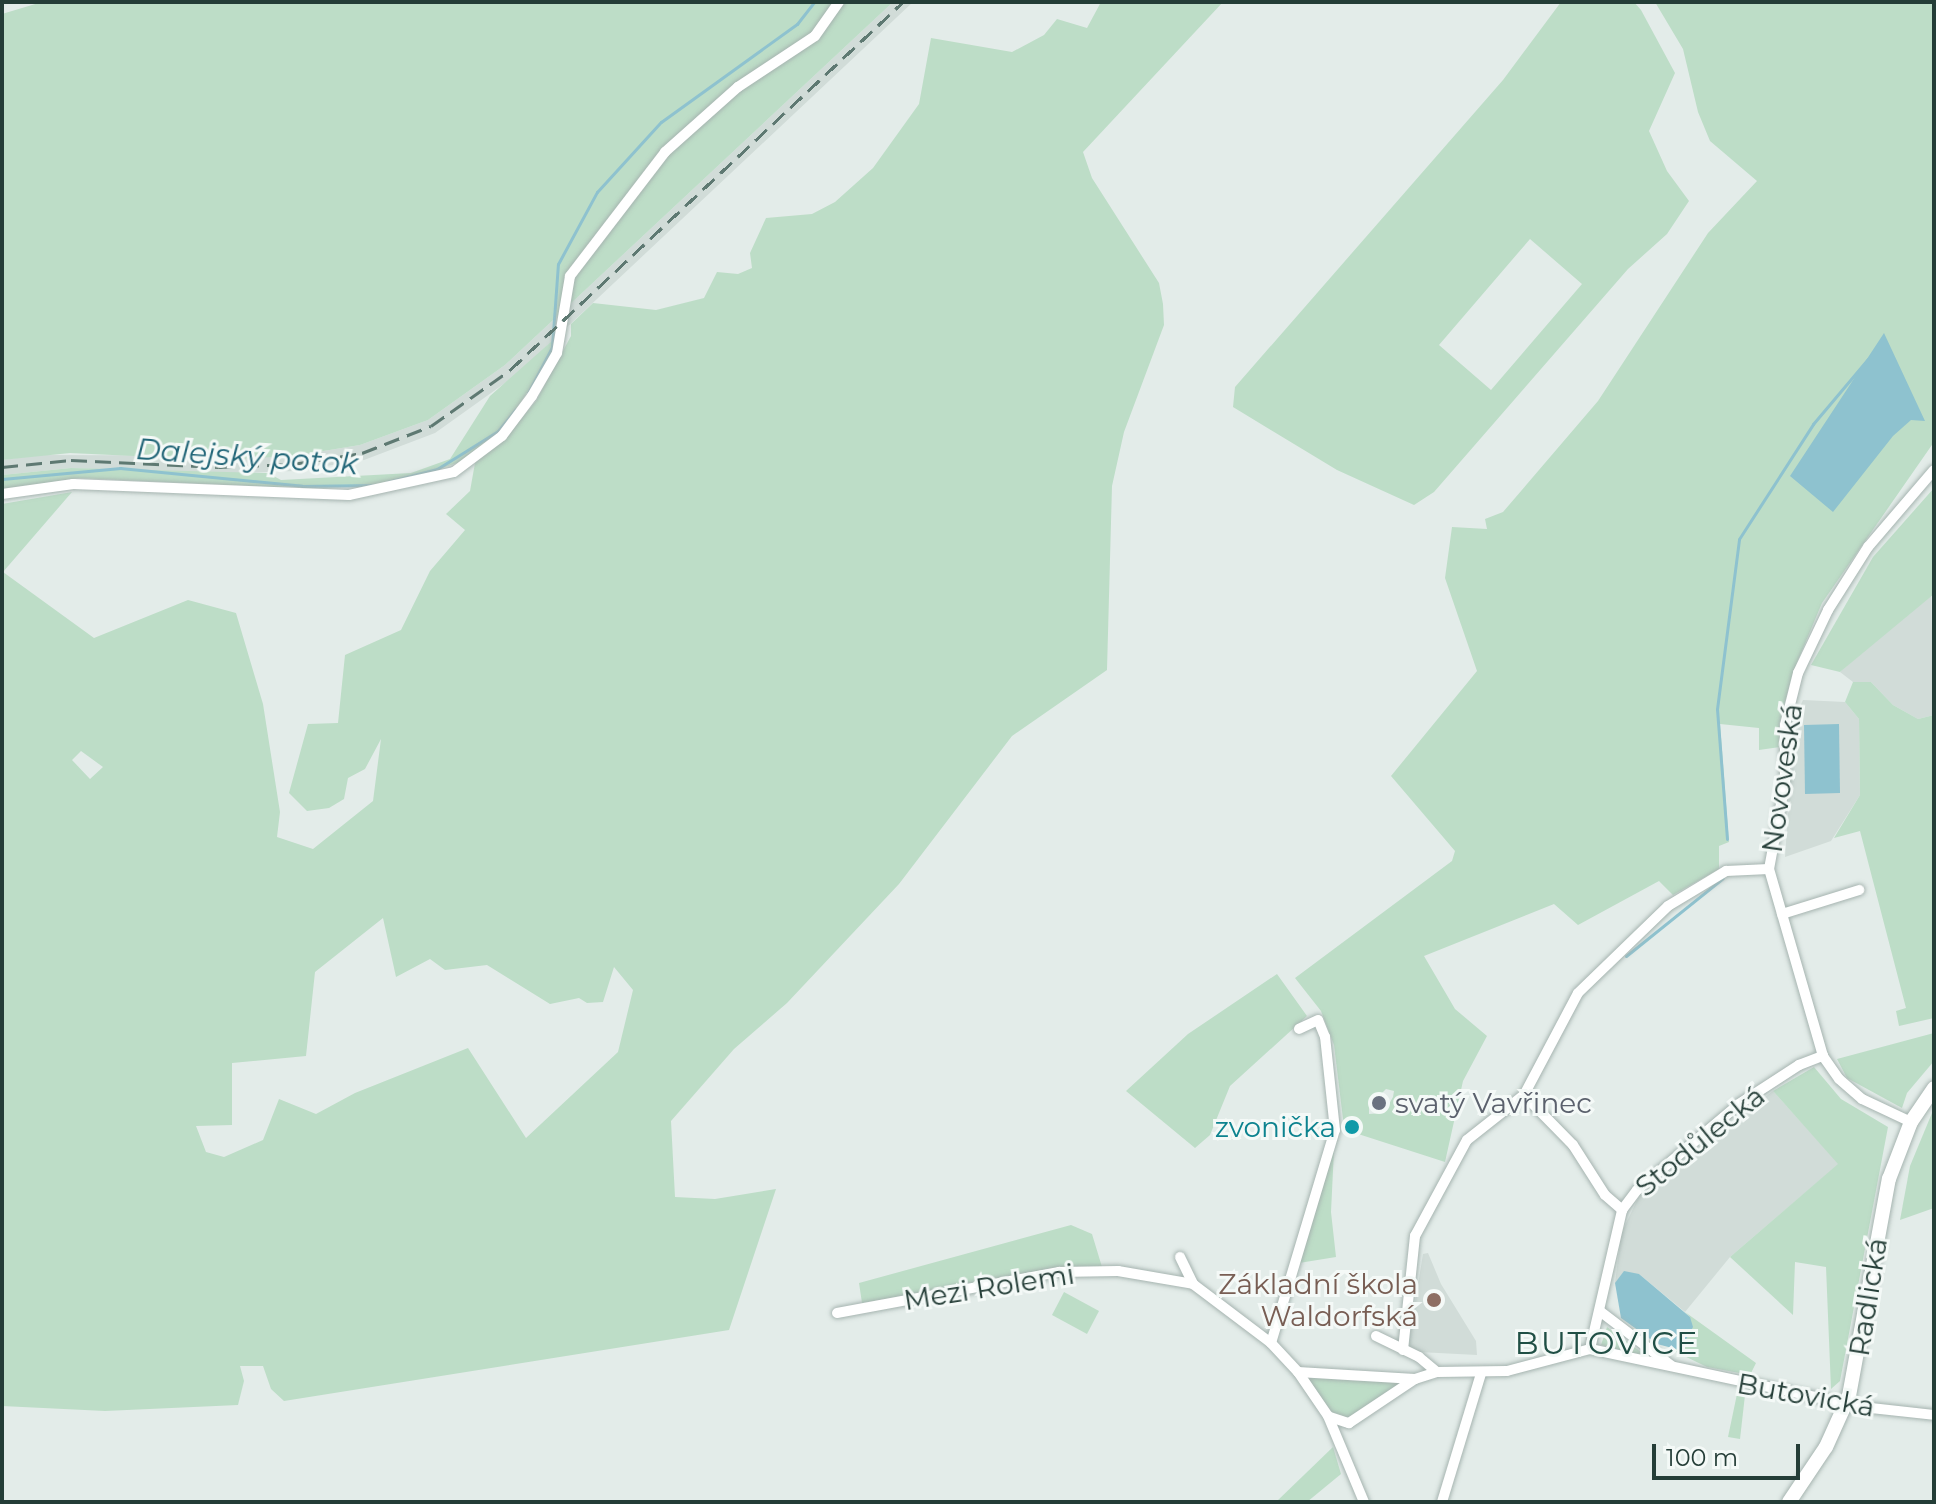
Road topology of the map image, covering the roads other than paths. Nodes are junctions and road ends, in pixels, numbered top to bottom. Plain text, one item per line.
1 (839, 2) edge
2 (1934, 470) edge
3 (2, 494) edge
4 (1769, 869) junction
5 (1859, 890) dead end
6 (1782, 914) junction
7 (1299, 1029) dead end
8 (1823, 1056) junction
9 (1934, 1088) edge
10 (1524, 1095) junction
11 (1911, 1122) junction
12 (1622, 1210) junction
13 (1180, 1257) dead end
14 (1193, 1284) junction
15 (1601, 1312) junction
16 (837, 1313) dead end
17 (1376, 1336) dead end
18 (1271, 1343) junction
19 (1590, 1349) junction
20 (1403, 1350) junction
21 (1679, 1371) junction
22 (1298, 1372) junction
23 (1437, 1372) junction
24 (1481, 1374) junction
25 (1415, 1379) junction
26 (1846, 1404) junction
27 (1934, 1415) edge
28 (1328, 1416) junction
29 (1364, 1502) edge
30 (1442, 1502) edge
31 (1789, 1502) edge

1 - 3 street
2 - 4 street, Novoveská
4 - 6 street, Novoveská
4 - 10 street
5 - 6 street
6 - 8 street, Novoveská
7 - 18 street
8 - 11 street, Novoveská
8 - 12 street, Stodůlecká
9 - 11 main road, Radlická
10 - 12 street
10 - 20 street
11 - 26 main road, Radlická
12 - 15 street, Stodůlecká
13 - 14 street
14 - 16 street, Mezi Rolemi
14 - 18 street, Mezi Rolemi
15 - 19 street, Stodůlecká
15 - 21 street, Butovická
17 - 20 street
18 - 22 street, Mezi Rolemi
19 - 21 street, Butovická
19 - 24 street, Butovická
20 - 23 street
21 - 26 street, Butovická
22 - 25 street
22 - 28 street, Mezi Rolemi
23 - 24 street, Butovická
23 - 25 street, Butovická
24 - 30 street
25 - 28 street, Butovická
26 - 27 street, Butovická
26 - 31 main road, Radlická
28 - 29 street, Mezi Rolemi

